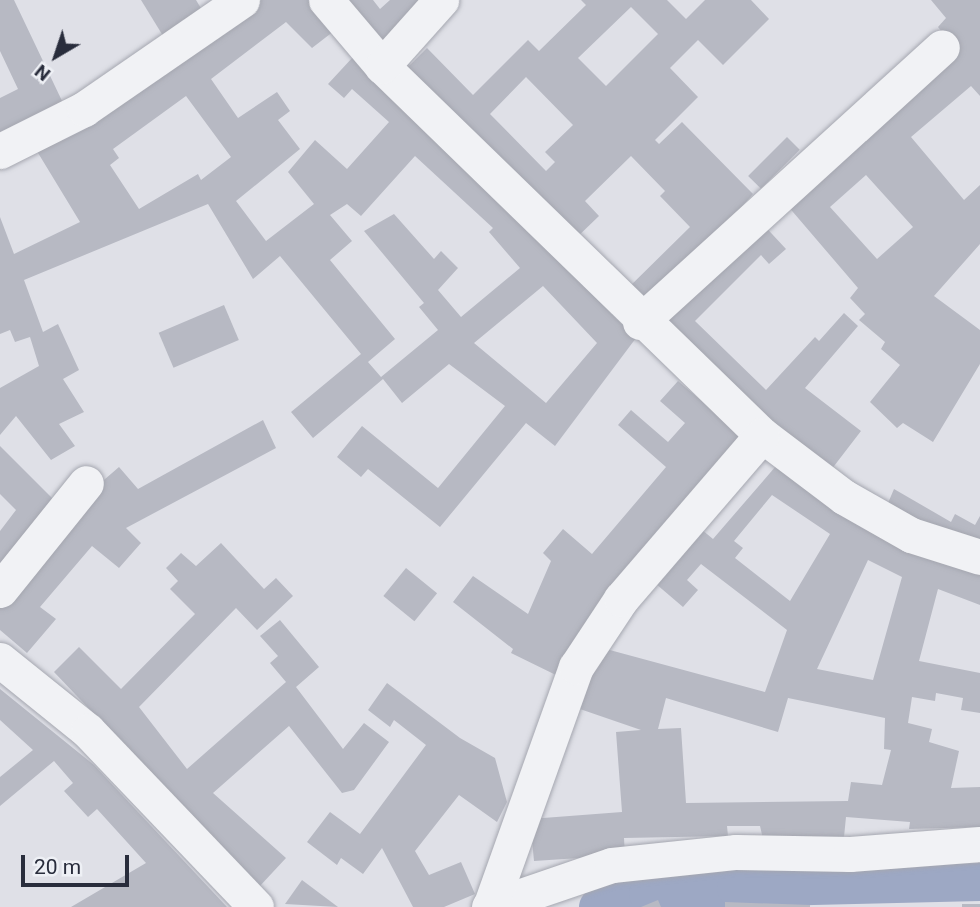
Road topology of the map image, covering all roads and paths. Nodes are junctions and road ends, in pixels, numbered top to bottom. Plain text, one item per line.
1 (242, 0) edge
2 (326, 0) edge
3 (441, 0) edge
4 (942, 47) dead end
5 (382, 66) junction
6 (0, 151) edge
7 (640, 322) junction
8 (761, 435) junction
9 (86, 483) dead end
10 (980, 557) edge
11 (0, 590) edge
12 (0, 660) edge
13 (980, 844) edge
14 (256, 907) edge
15 (489, 907) edge

1 - 6 street
2 - 5 street
3 - 5 street
4 - 7 street
5 - 7 street
7 - 8 street
8 - 10 street
8 - 15 street
9 - 11 street
12 - 14 street
13 - 15 street

